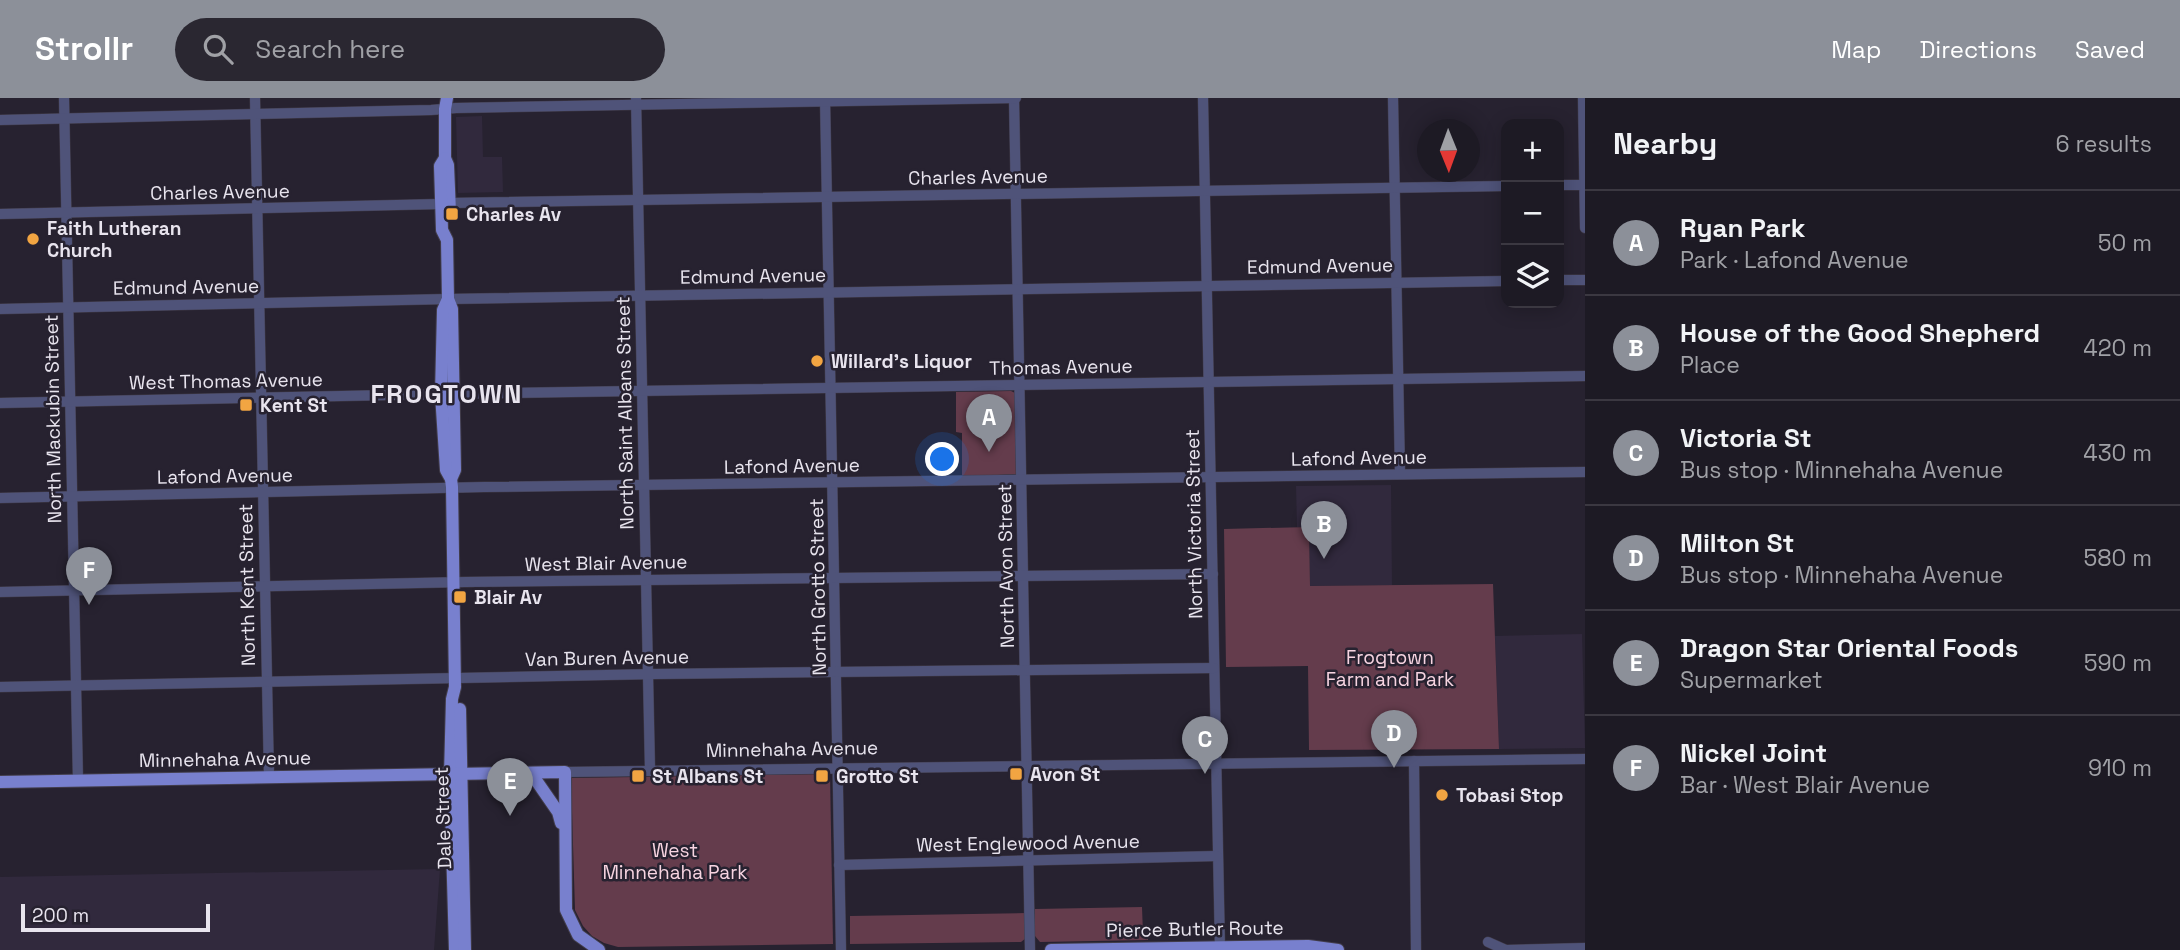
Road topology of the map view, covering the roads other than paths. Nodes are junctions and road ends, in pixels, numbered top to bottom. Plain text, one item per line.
1 (64, 98) edge
2 (255, 98) edge
3 (1015, 98) edge
4 (1203, 98) edge
5 (1393, 98) edge
6 (1583, 98) edge
7 (825, 100) edge
8 (636, 101) edge
9 (443, 102) edge
10 (255, 114) junction
11 (64, 118) junction
12 (0, 120) edge
13 (1564, 185) edge
14 (1585, 185) edge
15 (1501, 186) edge
16 (1395, 188) junction
17 (1205, 190) junction
18 (1016, 194) junction
19 (827, 197) junction
20 (638, 200) junction
21 (446, 203) junction
22 (257, 209) junction
23 (66, 213) junction
24 (0, 214) edge
25 (1585, 228) edge
26 (1585, 280) edge
27 (1501, 281) edge
28 (1564, 281) edge
29 (1396, 283) junction
30 (1207, 286) junction
31 (1018, 289) junction
32 (829, 292) junction
33 (640, 295) junction
34 (448, 299) junction
35 (260, 303) junction
36 (69, 307) junction
37 (0, 309) edge
38 (1585, 376) edge
39 (1398, 379) junction
40 (1209, 382) junction
41 (1020, 385) junction
42 (830, 388) junction
43 (643, 390) junction
44 (447, 394) junction
45 (261, 398) junction
46 (70, 402) junction
47 (0, 403) edge
48 (1585, 472) edge
49 (1400, 474) junction
50 (1211, 478) junction
51 (1022, 480) junction
52 (834, 482) junction
53 (451, 483) junction
54 (645, 485) junction
55 (263, 493) junction
56 (72, 497) junction
57 (0, 498) edge
58 (1213, 574) junction
59 (1024, 575) junction
60 (834, 577) junction
61 (646, 580) junction
62 (453, 583) junction
63 (265, 588) junction
64 (0, 592) edge
65 (74, 592) junction
66 (1214, 668) junction
67 (1026, 670) junction
68 (836, 672) junction
69 (648, 675) junction
70 (455, 682) junction
71 (267, 683) junction
72 (0, 687) edge
73 (75, 687) junction
74 (1585, 759) edge
75 (1414, 761) junction
76 (1216, 763) junction
77 (1027, 765) junction
78 (838, 767) junction
79 (650, 770) junction
80 (531, 772) junction
81 (565, 772) junction
82 (456, 775) junction
83 (269, 778) junction
84 (78, 781) junction
85 (0, 782) edge
86 (564, 832) junction
87 (1217, 856) junction
88 (1029, 861) junction
89 (839, 865) junction
90 (1488, 942) dead end
91 (1585, 948) edge
92 (1220, 949) edge
93 (455, 950) edge
94 (465, 950) edge
95 (598, 950) edge
96 (841, 950) edge
97 (1030, 950) edge
98 (1051, 950) edge
99 (1338, 950) edge
100 (1416, 950) edge

1 - 11 street, North Mackubin Street
2 - 10 street, North Kent Street
3 - 7 street
3 - 18 street, North Avon Street
4 - 17 street, North Victoria Street
5 - 16 street
6 - 14 street
7 - 8 street
7 - 19 street, North Grotto Street
8 - 9 street
8 - 20 street, North Saint Albans Street
9 - 10 street
9 - 21 main road, Dale Street
10 - 11 street
10 - 22 street, North Kent Street
11 - 12 street
11 - 23 street, North Mackubin Street
13 - 14 street
14 - 25 street
15 - 16 street, Charles Avenue
16 - 17 street, Charles Avenue
16 - 29 street
17 - 18 street, Charles Avenue
17 - 30 street, North Victoria Street
18 - 19 street, Charles Avenue
18 - 31 street, North Avon Street
19 - 20 street, Charles Avenue
19 - 32 street, North Grotto Street
20 - 21 street, Charles Avenue
20 - 33 street, North Saint Albans Street
21 - 22 street, Charles Avenue
21 - 34 main road, Dale Street
22 - 23 street, Charles Avenue
22 - 35 street, North Kent Street
23 - 24 street, Charles Avenue
23 - 36 street, North Mackubin Street
26 - 28 street
27 - 29 street, Edmund Avenue
29 - 30 street, Edmund Avenue
29 - 39 street
30 - 31 street, Edmund Avenue
30 - 40 street, North Victoria Street
31 - 32 street, Edmund Avenue
31 - 41 street, North Avon Street
32 - 33 street, Edmund Avenue
32 - 42 street, North Grotto Street
33 - 34 street, Edmund Avenue
33 - 43 street, North Saint Albans Street
34 - 35 street, Edmund Avenue
34 - 44 main road, Dale Street
35 - 36 street, Edmund Avenue
35 - 45 street, North Kent Street
36 - 37 street, Edmund Avenue
36 - 46 street, North Mackubin Street
38 - 39 street, Thomas Avenue
39 - 40 street, Thomas Avenue
39 - 49 street
40 - 41 street, Thomas Avenue
40 - 50 street, North Victoria Street
41 - 42 street, Thomas Avenue
41 - 51 street, North Avon Street
42 - 43 street, Thomas Avenue
42 - 52 street, North Grotto Street
43 - 44 street, Thomas Avenue
43 - 54 street, North Saint Albans Street
44 - 45 street, West Thomas Avenue
44 - 53 main road, Dale Street
45 - 46 street, West Thomas Avenue
45 - 55 street, North Kent Street
46 - 47 street, West Thomas Avenue
46 - 56 street, North Mackubin Street
48 - 49 street, Lafond Avenue
49 - 50 street, Lafond Avenue
50 - 51 street, Lafond Avenue
50 - 58 street, North Victoria Street
51 - 52 street, Lafond Avenue
51 - 59 street, North Avon Street
52 - 54 street, Lafond Avenue
52 - 60 street, North Grotto Street
53 - 54 street, Lafond Avenue
53 - 55 street, Lafond Avenue
53 - 62 main road, Dale Street
54 - 61 street, North Saint Albans Street
55 - 56 street, Lafond Avenue
55 - 63 street, North Kent Street
56 - 57 street, Lafond Avenue
56 - 65 street, North Mackubin Street
58 - 59 street, West Blair Avenue
58 - 66 street, North Victoria Street
59 - 60 street, West Blair Avenue
59 - 67 street, North Avon Street
60 - 61 street, West Blair Avenue
60 - 68 street, North Grotto Street
61 - 62 street, West Blair Avenue
61 - 69 street, North Saint Albans Street
62 - 63 street, West Blair Avenue
62 - 70 main road, Dale Street
63 - 65 street, West Blair Avenue
63 - 71 street, North Kent Street
64 - 65 street, West Blair Avenue
65 - 73 street, North Mackubin Street
66 - 67 street, Van Buren Avenue
66 - 76 street, North Victoria Street
67 - 68 street, Van Buren Avenue
67 - 77 street, North Avon Street
68 - 69 street, Van Buren Avenue
68 - 78 street, North Grotto Street
69 - 70 street, Van Buren Avenue
69 - 79 street, North Saint Albans Street
70 - 71 street, Van Buren Avenue
70 - 82 main road, Dale Street
71 - 73 street, Van Buren Avenue
71 - 83 street, North Kent Street
72 - 73 street, Van Buren Avenue
73 - 84 street, North Mackubin Street
74 - 75 street, Minnehaha Avenue
75 - 76 street, Minnehaha Avenue
75 - 100 street
76 - 77 street, Minnehaha Avenue
76 - 87 street, North Victoria Street
77 - 78 street, Minnehaha Avenue
77 - 88 street, North Avon Street
78 - 79 street, Minnehaha Avenue
78 - 89 street, North Grotto Street
79 - 81 street, Minnehaha Avenue
80 - 81 main road, Minnehaha Avenue
80 - 82 main road, Minnehaha Avenue
80 - 86 main road
81 - 86 main road
82 - 83 main road, Minnehaha Avenue
82 - 93 main road, Dale Street
82 - 94 main road, Dale Street
83 - 84 main road, Minnehaha Avenue
84 - 85 main road, Minnehaha Avenue
86 - 95 main road
87 - 88 street, West Englewood Avenue
87 - 92 street, North Victoria Street
88 - 89 street, West Englewood Avenue
88 - 97 street, North Avon Street
89 - 96 street, North Grotto Street
90 - 91 street
92 - 98 main road, Pierce Butler Route
92 - 99 main road, Pierce Butler Route

